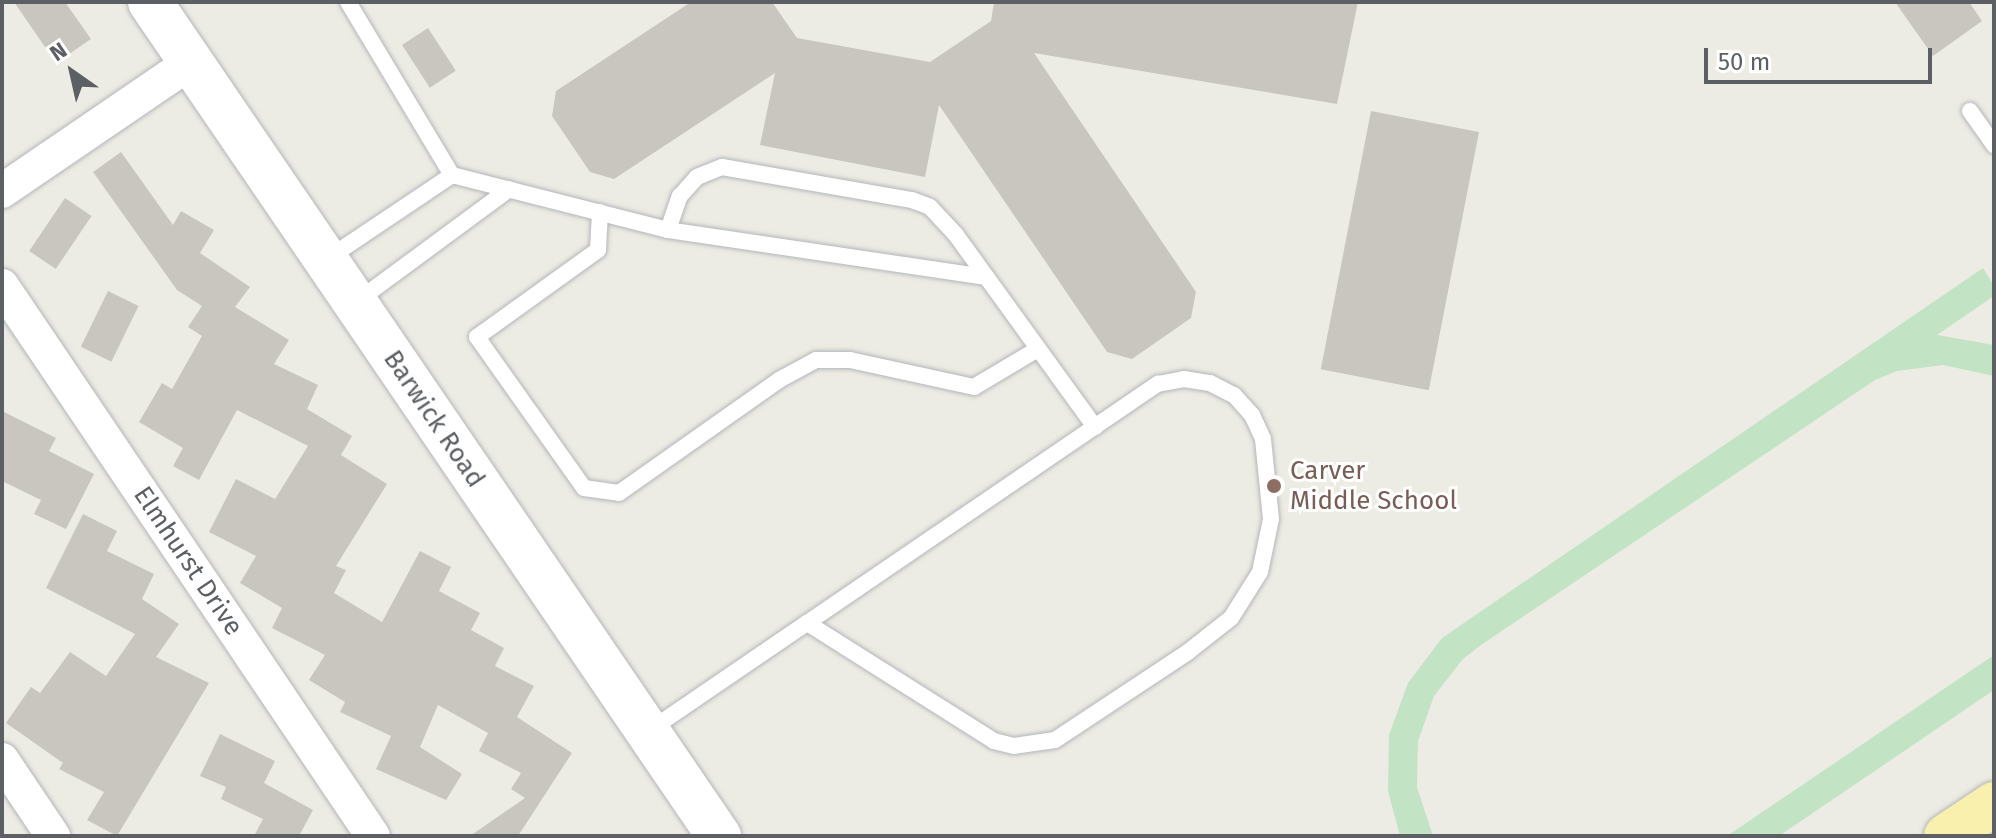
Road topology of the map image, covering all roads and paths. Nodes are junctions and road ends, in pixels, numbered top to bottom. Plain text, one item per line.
1 (150, 2) edge
2 (348, 2) edge
3 (191, 62) junction
4 (1970, 111) dead end
5 (1994, 145) edge
6 (452, 175) junction
7 (509, 189) junction
8 (2, 191) edge
9 (600, 212) junction
10 (668, 230) junction
11 (325, 260) junction
12 (986, 277) junction
13 (2, 286) edge
14 (355, 303) junction
15 (1038, 349) junction
16 (1095, 427) junction
17 (807, 623) junction
18 (648, 732) junction
19 (2, 760) edge
20 (1994, 804) edge
21 (53, 836) edge
22 (373, 836) edge
23 (719, 836) edge
24 (1946, 836) edge

1 - 3 street, Barwick Road
2 - 6 lane
3 - 8 street
3 - 11 street, Barwick Road
4 - 5 lane
6 - 7 lane
6 - 11 lane
7 - 9 lane
7 - 14 lane
9 - 10 lane
9 - 15 lane
10 - 12 lane
10 - 12 lane
11 - 14 street, Barwick Road
12 - 15 lane
13 - 22 street, Elmhurst Drive
14 - 18 street, Barwick Road
15 - 16 lane
16 - 17 lane
16 - 17 lane
17 - 18 lane
18 - 23 street, Barwick Road
19 - 21 street
20 - 24 main road

